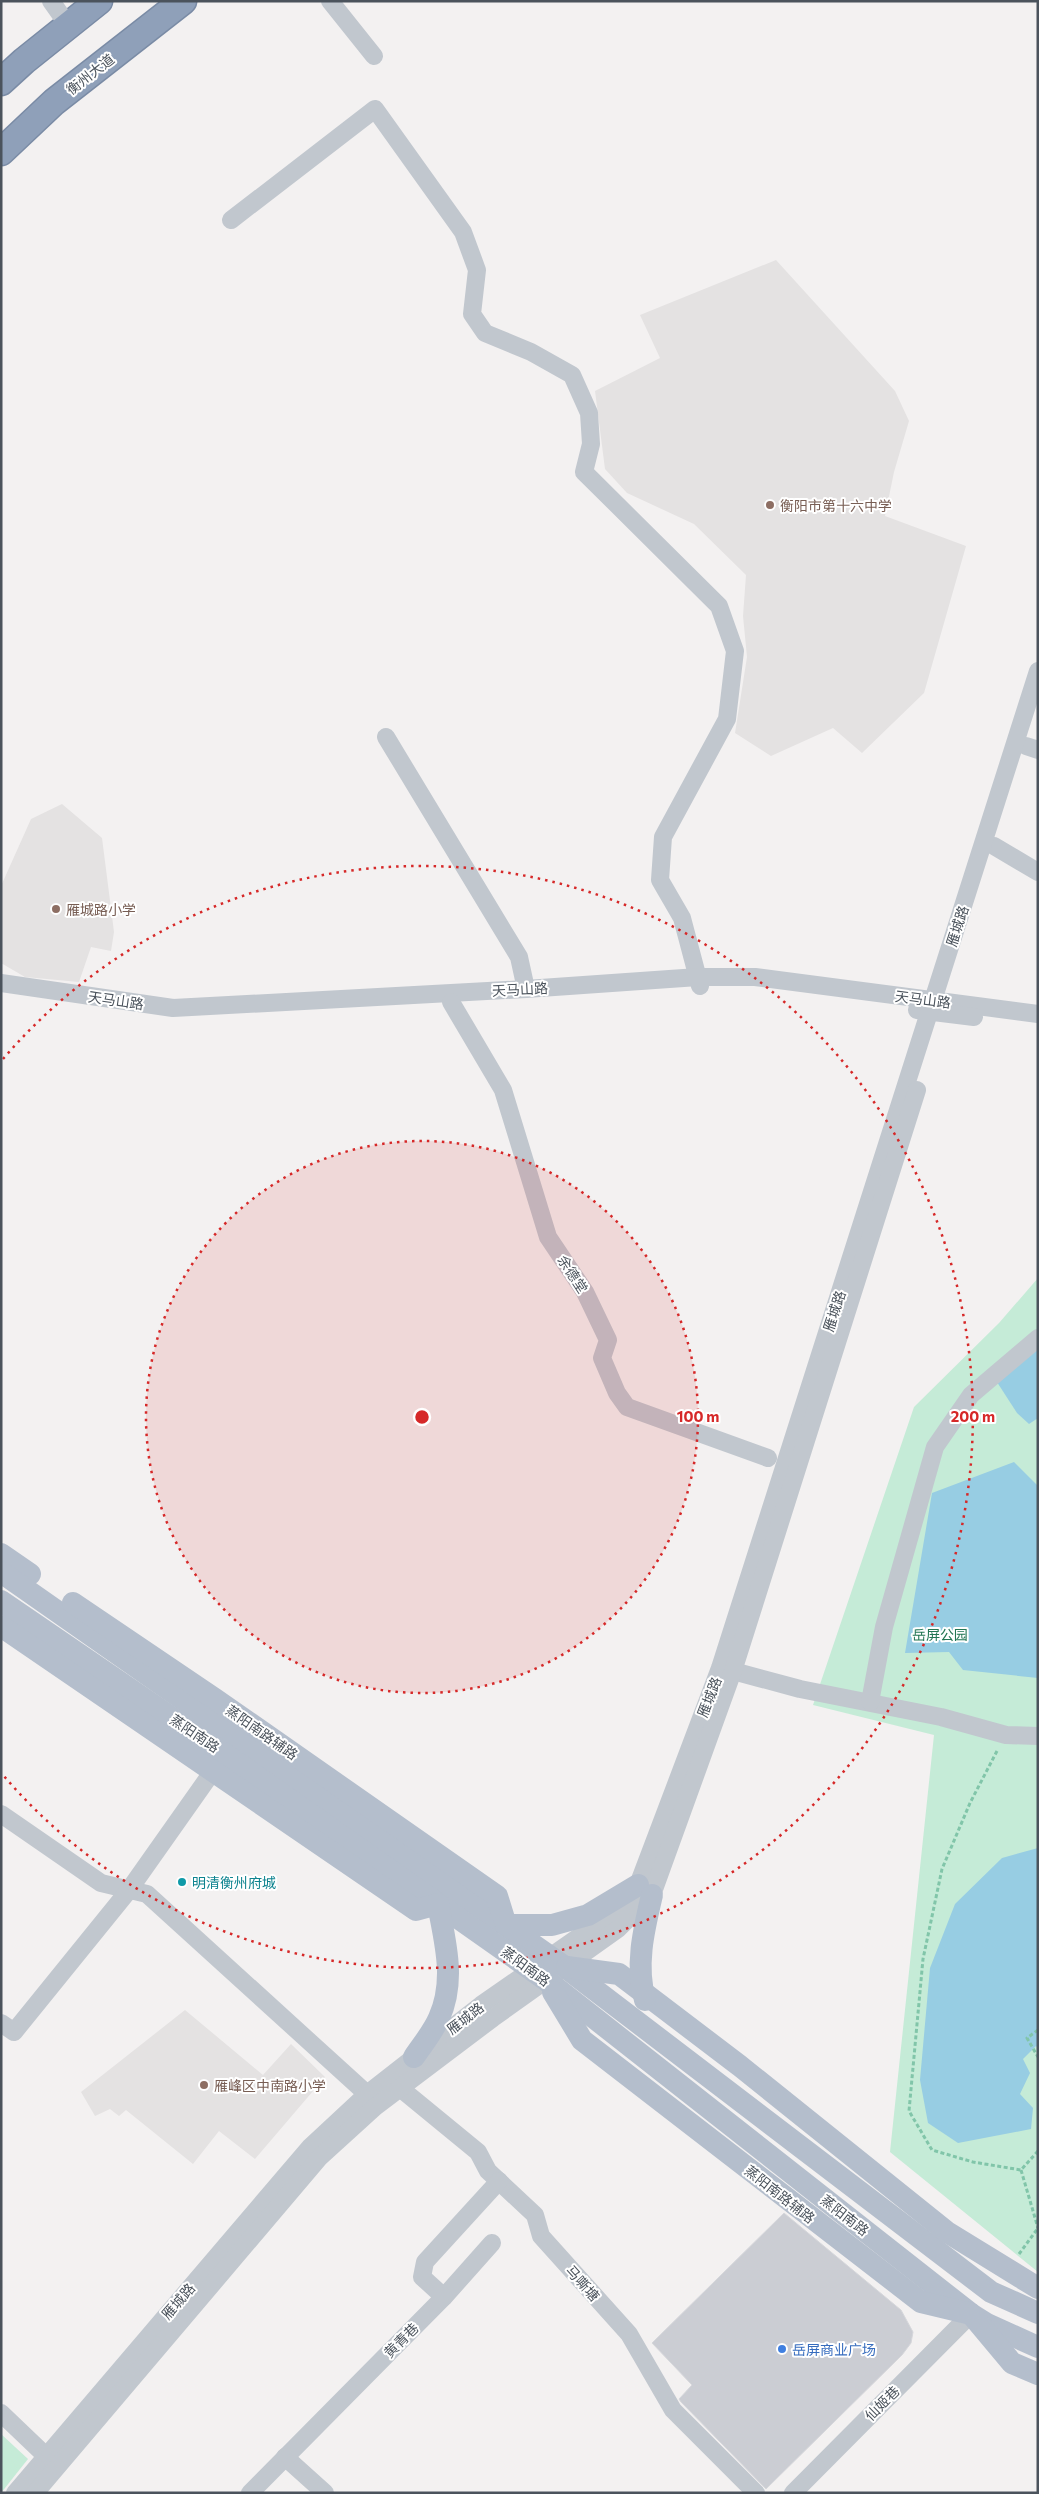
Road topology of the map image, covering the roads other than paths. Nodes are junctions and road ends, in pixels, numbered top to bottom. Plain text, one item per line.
1 (51, 1) edge
2 (99, 1) edge
3 (183, 1) edge
4 (330, 1) edge
5 (68, 26) junction
6 (374, 56) dead end
7 (1, 82) edge
8 (1, 152) edge
9 (231, 220) dead end
10 (1038, 671) edge
11 (1038, 708) edge
12 (386, 737) dead end
13 (1032, 748) edge
14 (994, 846) junction
15 (1038, 872) edge
16 (699, 981) junction
17 (1, 983) edge
18 (526, 989) junction
19 (1, 990) edge
20 (451, 1002) junction
21 (937, 1007) junction
22 (1038, 1014) edge
23 (1038, 1025) edge
24 (1038, 1338) edge
25 (768, 1458) dead end
26 (1, 1554) edge
27 (1, 1572) edge
28 (1, 1600) edge
29 (1, 1626) edge
30 (733, 1671) junction
31 (870, 1702) junction
32 (1038, 1736) edge
33 (219, 1763) junction
34 (1, 1814) edge
35 (128, 1890) junction
36 (645, 1890) junction
37 (438, 1904) junction
38 (506, 1924) junction
39 (558, 1961) junction
40 (539, 1975) junction
41 (643, 1992) junction
42 (1, 2023) edge
43 (661, 2040) junction
44 (414, 2058) junction
45 (400, 2088) junction
46 (367, 2094) junction
47 (499, 2181) junction
48 (492, 2243) dead end
49 (1038, 2288) edge
50 (444, 2296) junction
51 (1038, 2312) edge
52 (971, 2314) junction
53 (1038, 2347) edge
54 (1038, 2374) edge
55 (1, 2413) edge
56 (46, 2456) junction
57 (285, 2457) junction
58 (796, 2492) edge
59 (15, 2493) edge
60 (35, 2493) edge
61 (250, 2493) edge
62 (324, 2493) edge
63 (756, 2493) edge

1 - 5 street
2 - 5 highway
3 - 8 highway, 衡州大道
4 - 6 street
5 - 7 highway
9 - 16 street
10 - 21 street, 雁城路
11 - 13 street, 雁城路
12 - 18 street
13 - 14 street, 雁城路
14 - 15 street
14 - 21 street, 雁城路
16 - 18 street, 天马山路
16 - 20 street, 天马山路
16 - 21 street, 天马山路
17 - 18 street, 天马山路
19 - 20 street, 天马山路
20 - 25 street, 余德堂
21 - 22 street, 天马山路
21 - 23 street, 天马山路
21 - 30 street, 雁城路
21 - 36 street, 雁城路
24 - 31 street
26 - 38 main road, 蒸阳南路辅路
27 - 38 main road, 蒸阳南路
28 - 33 main road, 蒸阳南路
29 - 33 main road
30 - 31 street
30 - 36 street, 雁城路
31 - 32 street
33 - 35 street
33 - 37 main road, 蒸阳南路
34 - 35 street
35 - 42 street
35 - 46 street
36 - 38 main road
36 - 39 street, 雁城路
36 - 41 main road
37 - 40 main road, 蒸阳南路
37 - 44 main road
38 - 39 main road, 蒸阳南路
39 - 40 street, 雁城路
39 - 41 main road
39 - 43 main road, 蒸阳南路
40 - 44 street, 雁城路
40 - 45 street, 雁城路
40 - 52 main road, 蒸阳南路
41 - 43 main road
41 - 49 main road
43 - 51 main road, 蒸阳南路
44 - 46 street, 雁城路
45 - 47 street, 马嘶塘
45 - 60 street, 雁城路
46 - 56 street, 雁城路
47 - 50 street
47 - 63 street, 马嘶塘
48 - 50 street, 黄青巷
50 - 57 street, 黄青巷
52 - 53 main road, 蒸阳南路
52 - 54 main road
52 - 58 street, 仙姬巷
55 - 56 street
56 - 59 street, 雁城路
57 - 61 street, 黄青巷
57 - 62 street

